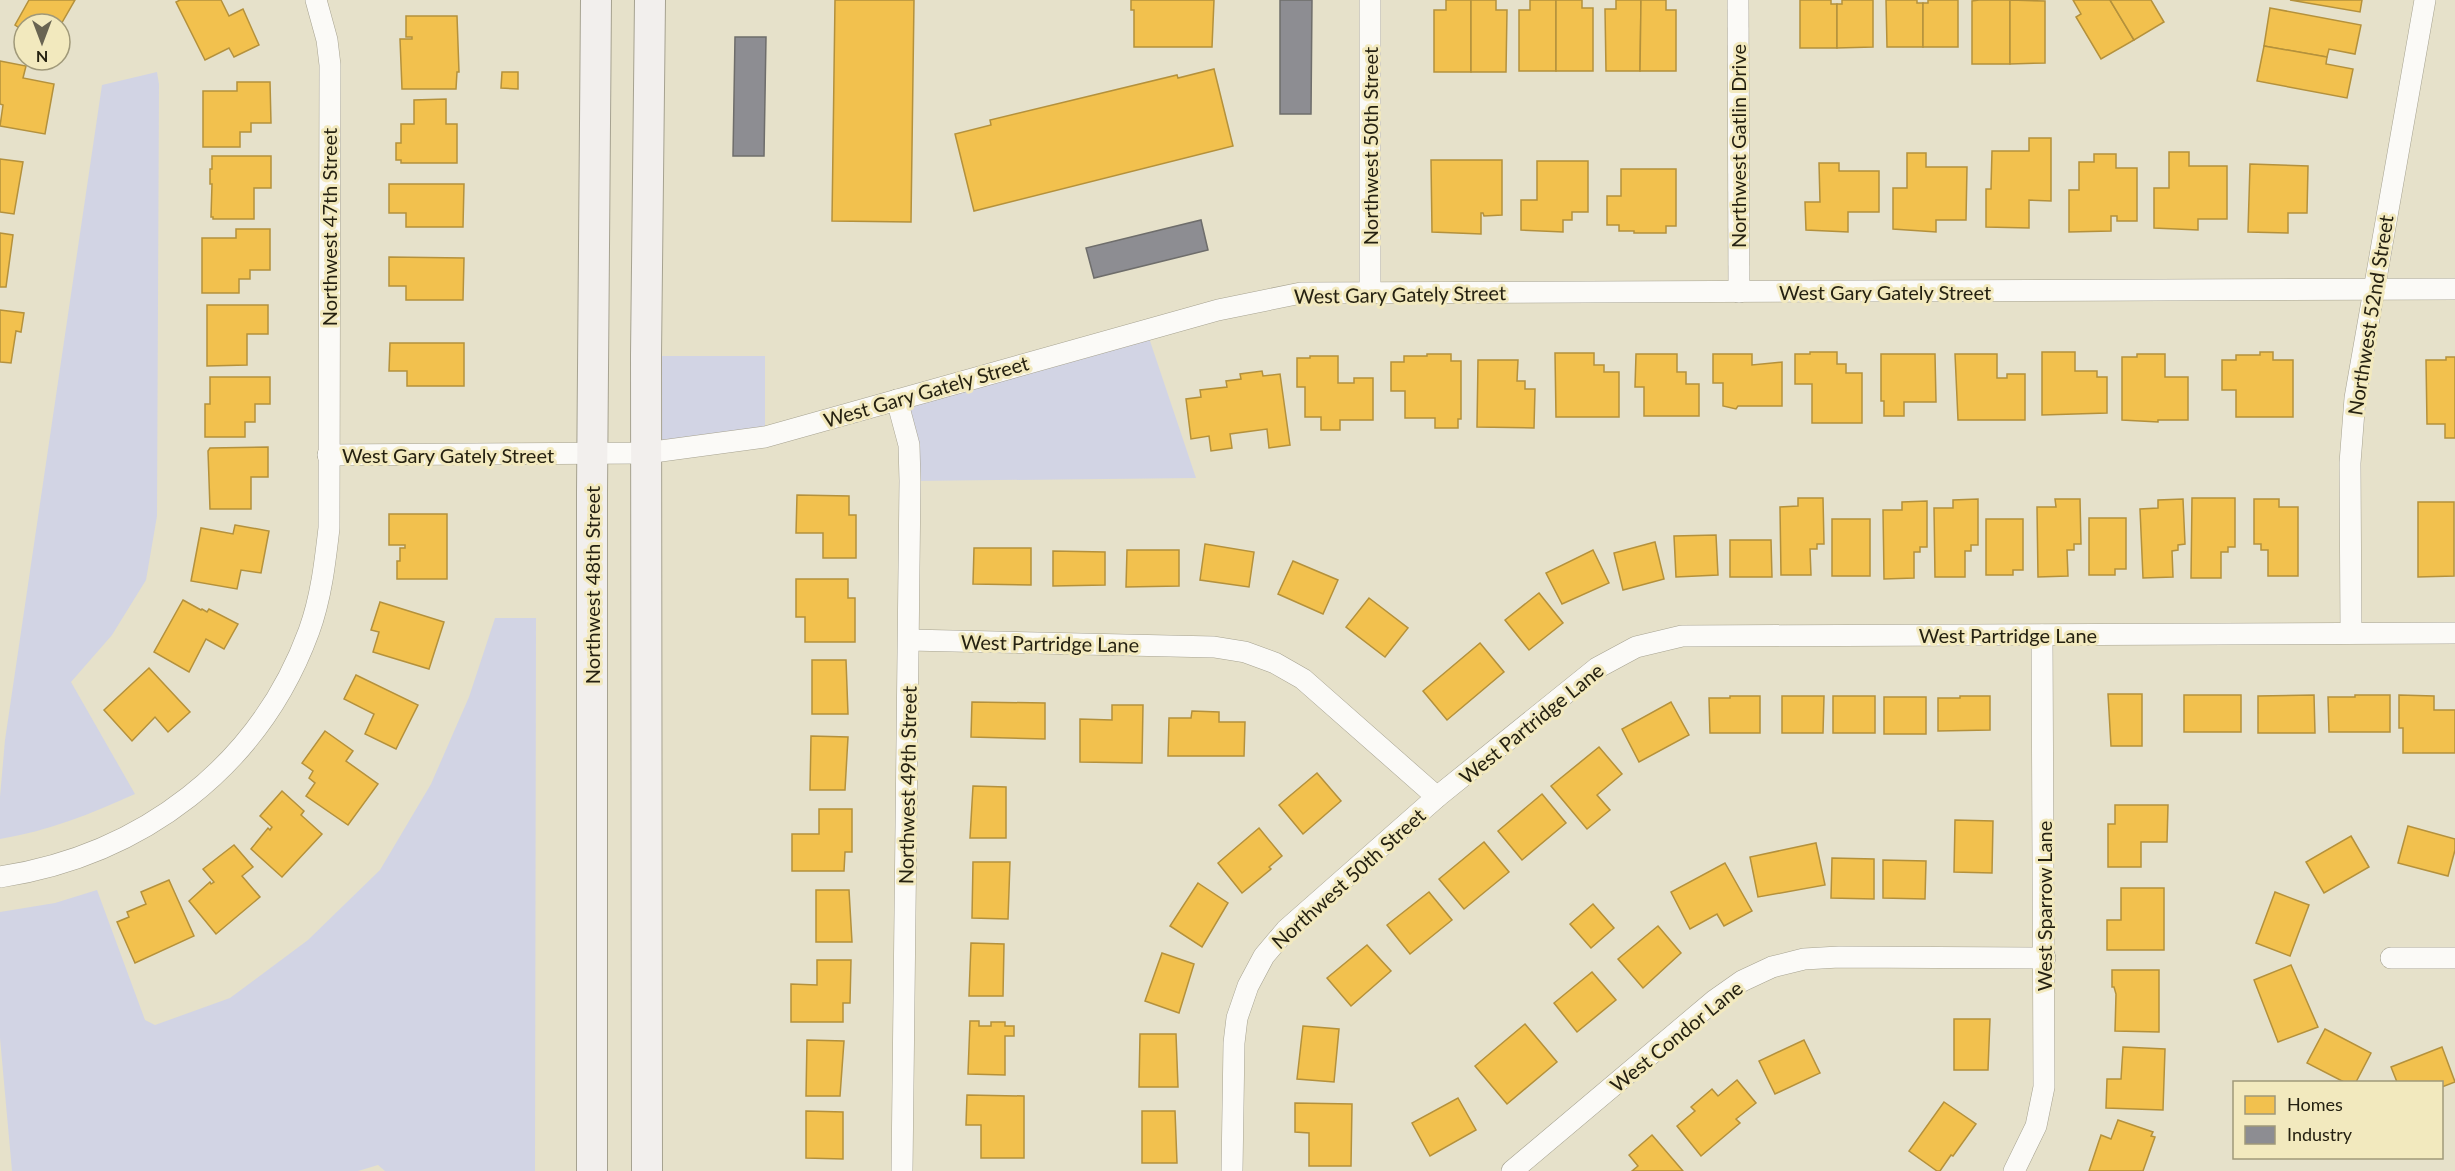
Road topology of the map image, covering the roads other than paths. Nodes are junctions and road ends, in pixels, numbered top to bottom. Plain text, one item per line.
1 (316, 0) edge
2 (596, 0) edge
3 (650, 0) edge
4 (1370, 0) edge
5 (1738, 0) edge
6 (2425, 0) edge
7 (2455, 289) edge
8 (2374, 290) junction
9 (1370, 291) junction
10 (1739, 292) junction
11 (897, 400) junction
12 (646, 453) junction
13 (592, 454) junction
14 (328, 455) junction
15 (2351, 633) junction
16 (2455, 633) edge
17 (2042, 635) junction
18 (909, 640) junction
19 (1437, 797) junction
20 (0, 877) edge
21 (2045, 958) junction
22 (2391, 958) dead end
23 (2455, 958) edge
24 (592, 1171) edge
25 (647, 1171) edge
26 (902, 1171) edge
27 (1232, 1171) edge
28 (1512, 1171) edge
29 (2014, 1171) edge

1 - 14 street, Northwest 47th Street
2 - 13 main road, Northwest 48th Street
3 - 12 main road
4 - 9 street, Northwest 50th Street
5 - 10 street, Northwest Gatlin Drive
6 - 8 street, Northwest 52nd Street
7 - 8 street, West Gary Gately Street
8 - 10 street, West Gary Gately Street
8 - 15 street, Northwest 52nd Street
9 - 10 street, West Gary Gately Street
9 - 11 street, West Gary Gately Street
11 - 12 street, West Gary Gately Street
11 - 18 street, Northwest 49th Street
12 - 13 street, West Gary Gately Street
12 - 25 main road
13 - 14 street, West Gary Gately Street
13 - 24 main road, Northwest 48th Street
14 - 20 street, Northwest 47th Street
15 - 16 street, West Partridge Lane
15 - 17 street, West Partridge Lane
17 - 19 street, West Partridge Lane
17 - 21 street, West Sparrow Lane
18 - 19 street, West Partridge Lane
18 - 26 street, Northwest 49th Street
19 - 27 street, Northwest 50th Street
21 - 28 street, West Condor Lane
21 - 29 street, West Sparrow Lane
22 - 23 street

